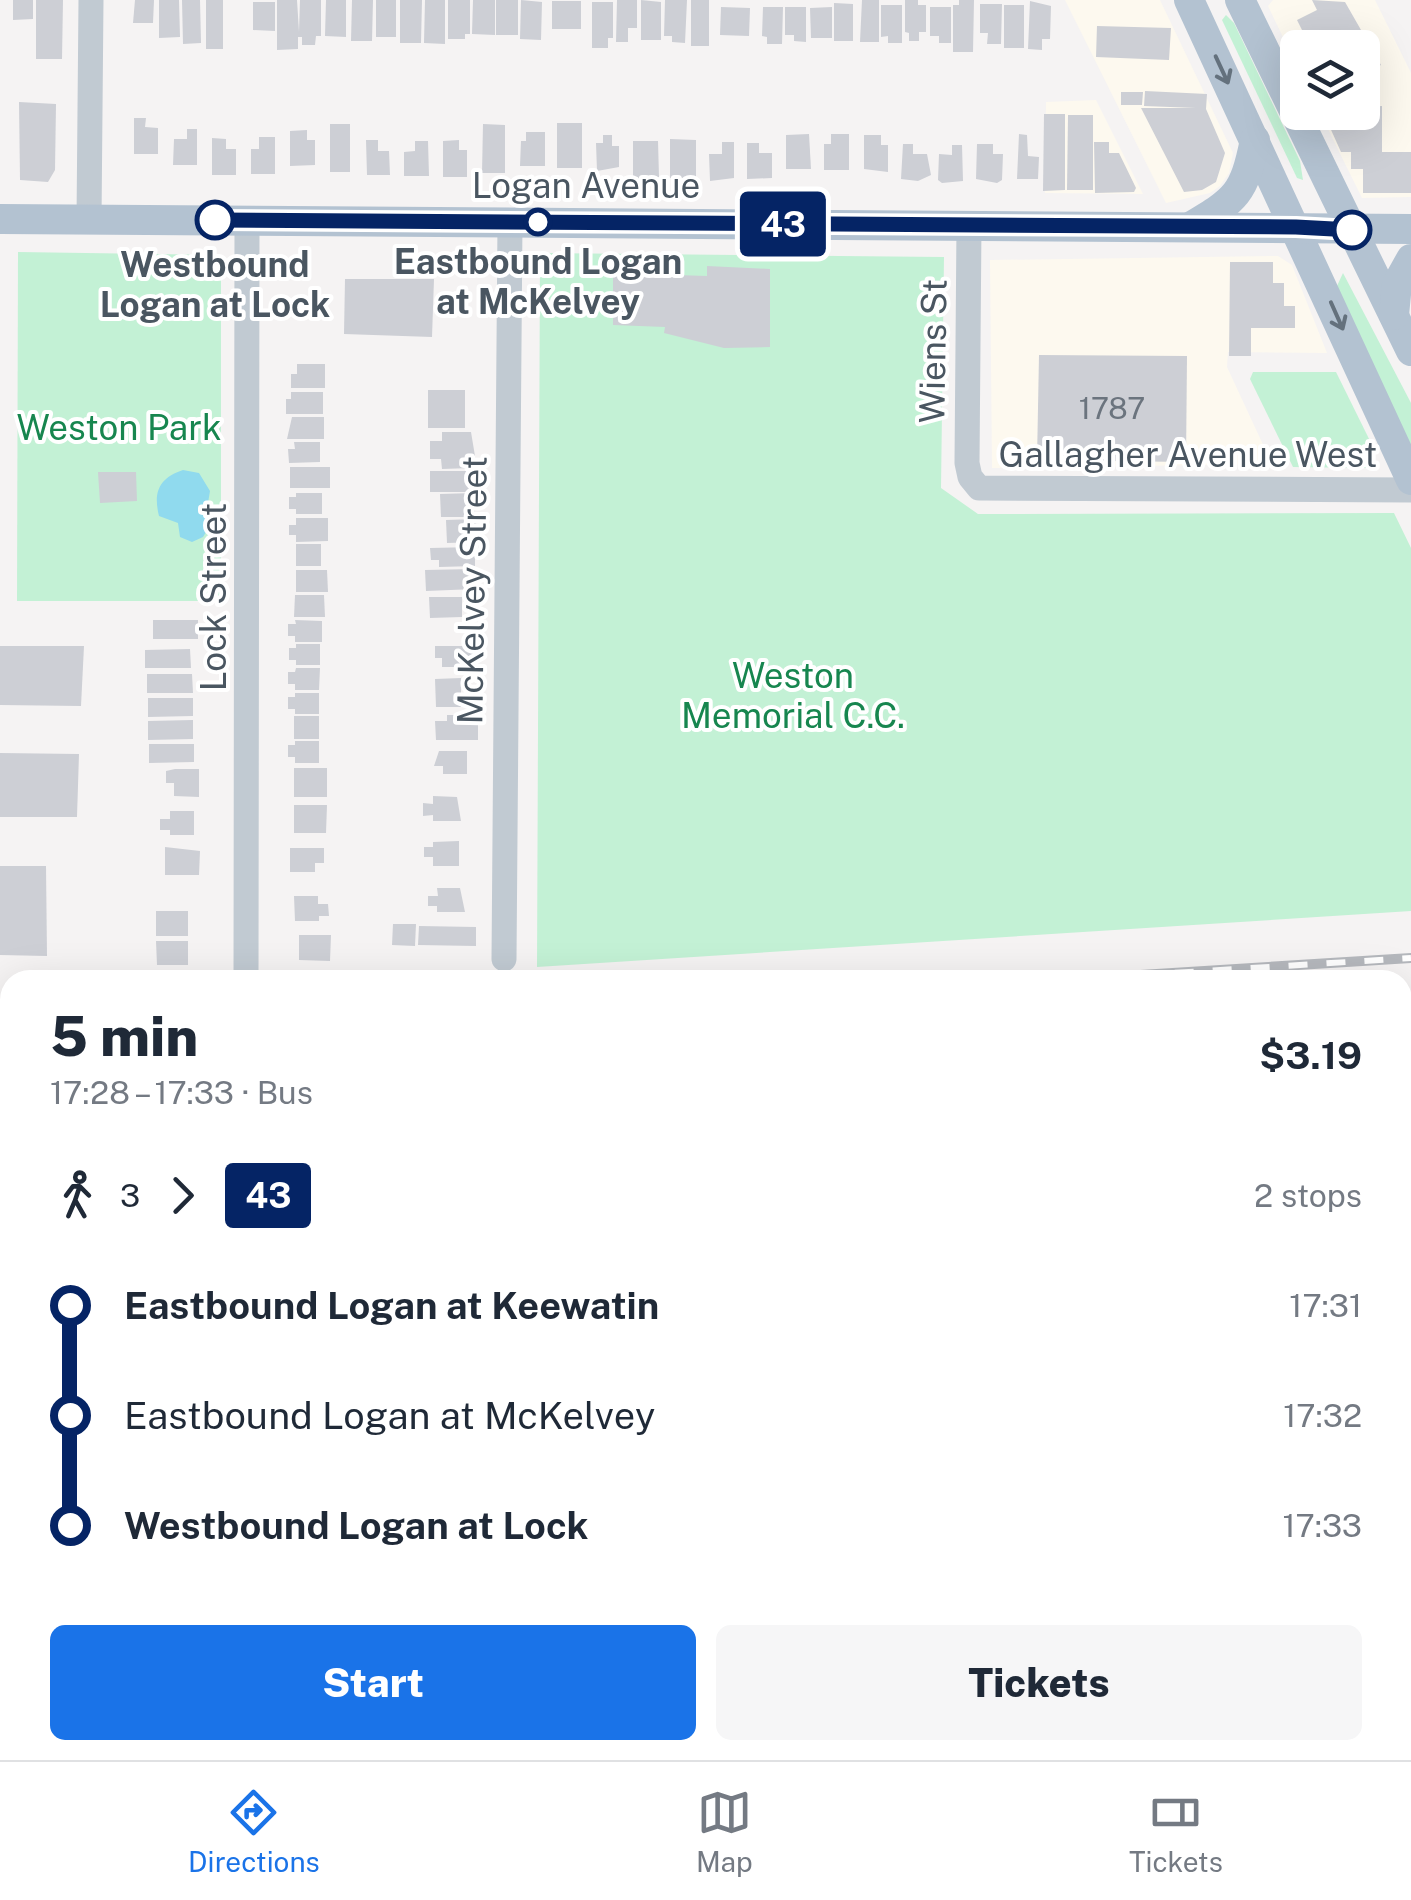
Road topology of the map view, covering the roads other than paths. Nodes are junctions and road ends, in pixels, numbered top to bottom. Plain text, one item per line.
1 (90, 0) edge
2 (1189, 0) edge
3 (1240, 0) edge
4 (1255, 140) junction
5 (0, 219) edge
6 (89, 220) junction
7 (247, 221) junction
8 (510, 222) junction
9 (969, 225) junction
10 (1190, 227) junction
11 (1296, 227) junction
12 (1352, 230) junction
13 (1411, 230) edge
14 (1411, 260) edge
15 (1394, 318) junction
16 (1411, 351) edge
17 (970, 477) joint
18 (1411, 480) edge
19 (1411, 490) edge
20 (504, 959) dead end
21 (246, 970) edge

1 - 6 street
2 -> 4 main road
3 - 12 main road
4 - 10 main road
4 - 11 main road
5 - 6 main road, Logan Avenue
6 - 7 main road, Logan Avenue
7 - 8 main road, Logan Avenue
7 - 21 street, Lock Street
8 - 9 main road, Logan Avenue
8 - 20 street, McKelvey Street
9 - 10 main road, Logan Avenue
9 - 17 street, Wiens St
10 - 11 main road, Logan Avenue
11 - 12 main road, Logan Avenue
11 -> 18 main road
12 - 13 main road, Logan Avenue
12 - 15 main road
14 - 15 main road
15 - 16 main road
17 - 19 street, Gallagher Avenue West

